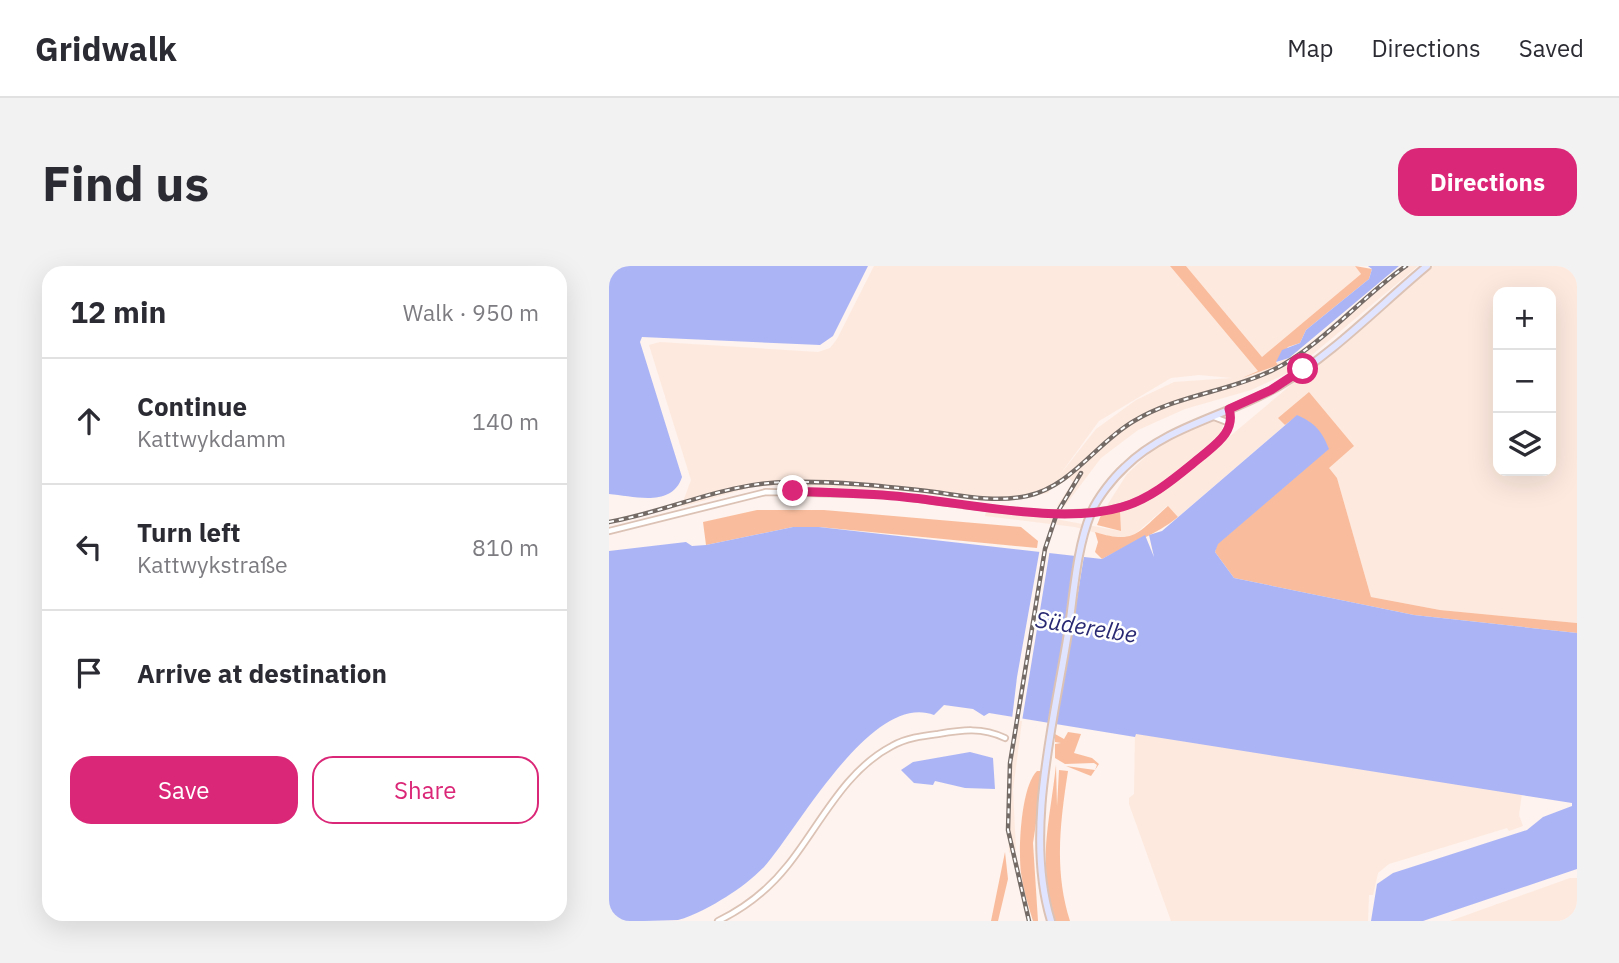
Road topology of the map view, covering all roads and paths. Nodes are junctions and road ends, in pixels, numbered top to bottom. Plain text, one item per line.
1 (1427, 266) edge
2 (1229, 409) junction
3 (1209, 416) junction
4 (1228, 424) junction
5 (609, 531) edge
6 (1005, 738) dead end
7 (718, 921) edge
8 (1051, 921) edge

1 - 2 main road
2 - 3 main road
2 - 4 street
3 - 4 street
3 - 8 main road
4 - 5 street, bridge
6 - 7 street

